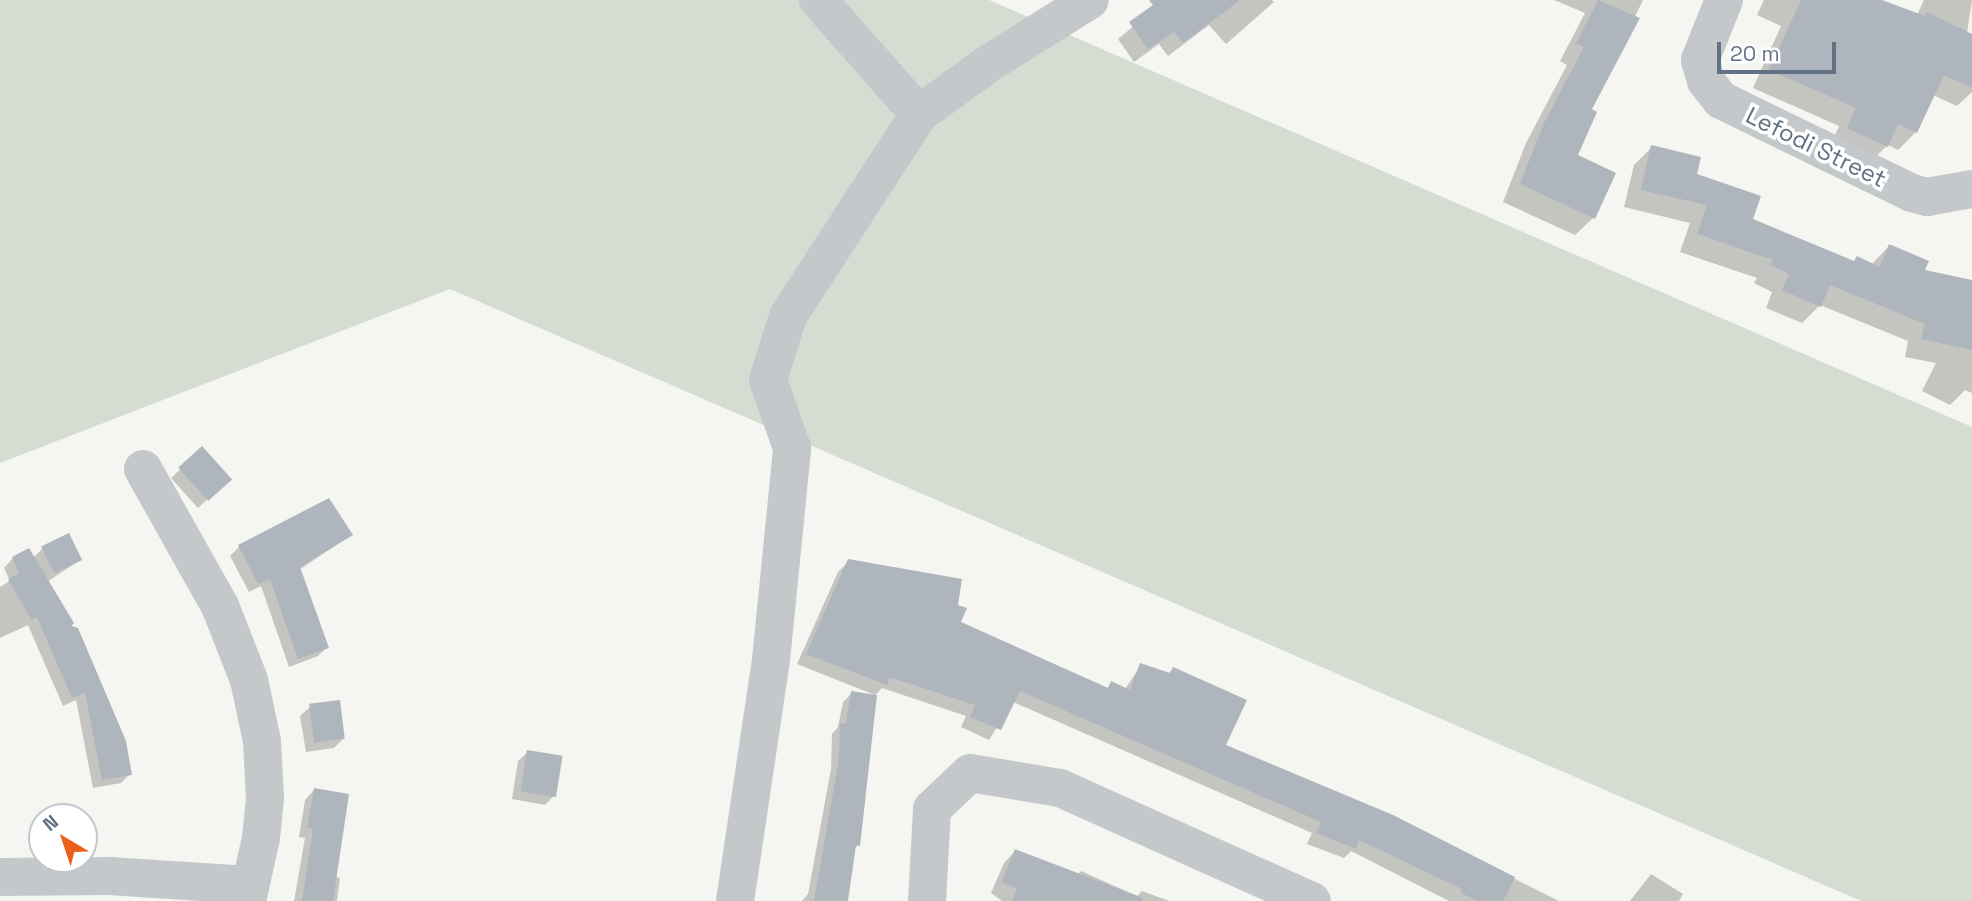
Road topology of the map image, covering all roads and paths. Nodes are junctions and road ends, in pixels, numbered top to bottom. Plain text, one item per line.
1 (818, 0) edge
2 (1090, 0) edge
3 (1724, 0) edge
4 (919, 114) junction
5 (1972, 189) edge
6 (143, 469) dead end
7 (0, 877) edge
8 (248, 893) edge
9 (735, 901) edge
10 (928, 901) edge
11 (1312, 901) edge

1 - 4 street
2 - 4 street
3 - 5 street, Lefodi Street
4 - 9 street
6 - 8 street
7 - 8 street
10 - 11 street

